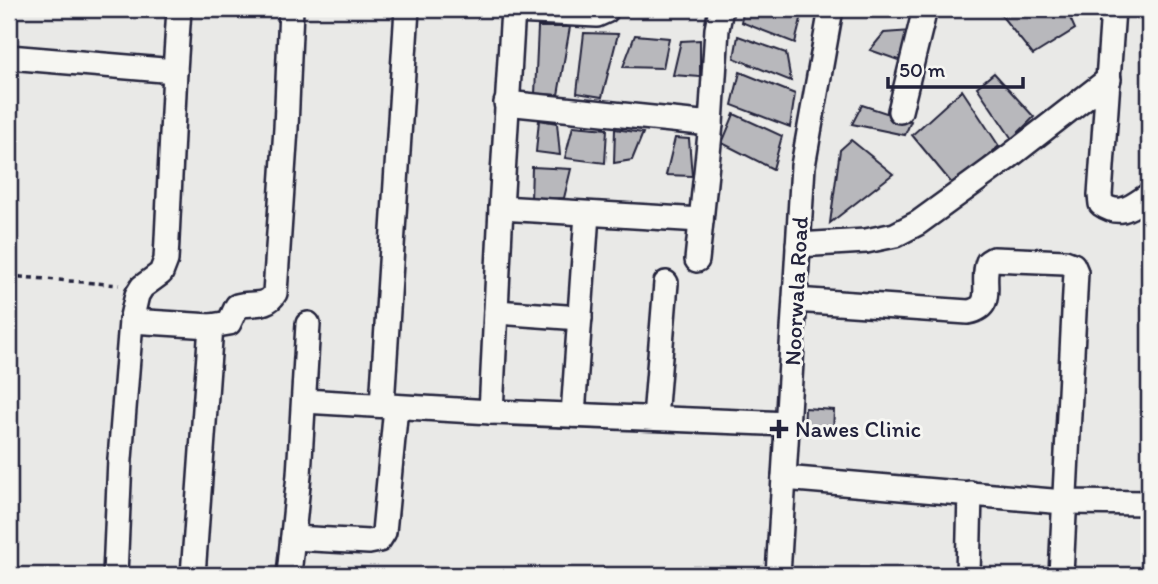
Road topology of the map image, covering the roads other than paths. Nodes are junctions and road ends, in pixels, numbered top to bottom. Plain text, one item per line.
1 (180, 9) edge
2 (292, 9) edge
3 (407, 9) edge
4 (606, 9) edge
5 (720, 9) edge
6 (831, 9) edge
7 (945, 9) edge
8 (1113, 9) edge
9 (513, 10) edge
10 (922, 18) edge
11 (9, 57) edge
12 (175, 71) junction
13 (1109, 79) junction
14 (506, 103) junction
15 (900, 111) dead end
16 (711, 124) junction
17 (1149, 195) edge
18 (501, 208) junction
19 (587, 214) junction
20 (701, 220) junction
21 (798, 245) junction
22 (697, 260) dead end
23 (666, 283) dead end
24 (795, 300) junction
25 (496, 312) junction
26 (580, 318) junction
27 (131, 321) junction
28 (309, 324) dead end
29 (211, 326) junction
30 (304, 401) junction
31 (389, 406) junction
32 (491, 412) junction
33 (573, 415) junction
34 (655, 418) junction
35 (788, 424) junction
36 (784, 478) junction
37 (970, 493) junction
38 (1064, 502) junction
39 (1149, 503) edge
40 (293, 538) junction
41 (115, 575) edge
42 (193, 575) edge
43 (289, 575) edge
44 (778, 575) edge
45 (968, 575) edge
46 (1061, 575) edge

1 - 12 street
2 - 29 street
3 - 31 street
4 - 9 street
5 - 16 street
6 - 21 street, Noorwala Road
7 - 10 street
8 - 13 street
9 - 14 street
10 - 15 street
11 - 12 street
12 - 27 street
13 - 17 street
13 - 21 street
14 - 16 street
14 - 18 street
16 - 20 street
18 - 19 street
18 - 25 street
19 - 20 street
19 - 26 street
20 - 22 street
21 - 24 street, Noorwala Road
23 - 34 street
24 - 35 street, Noorwala Road
24 - 38 street
25 - 26 street
25 - 32 street
26 - 33 street
27 - 29 street
27 - 41 street
28 - 30 street
29 - 42 street
30 - 31 street
30 - 40 street
31 - 32 street
31 - 40 street
32 - 33 street
33 - 34 street
34 - 35 street
35 - 36 street, Noorwala Road
36 - 37 street
36 - 44 street, Noorwala Road
37 - 38 street
37 - 45 street
38 - 39 street
38 - 46 street
40 - 43 street

